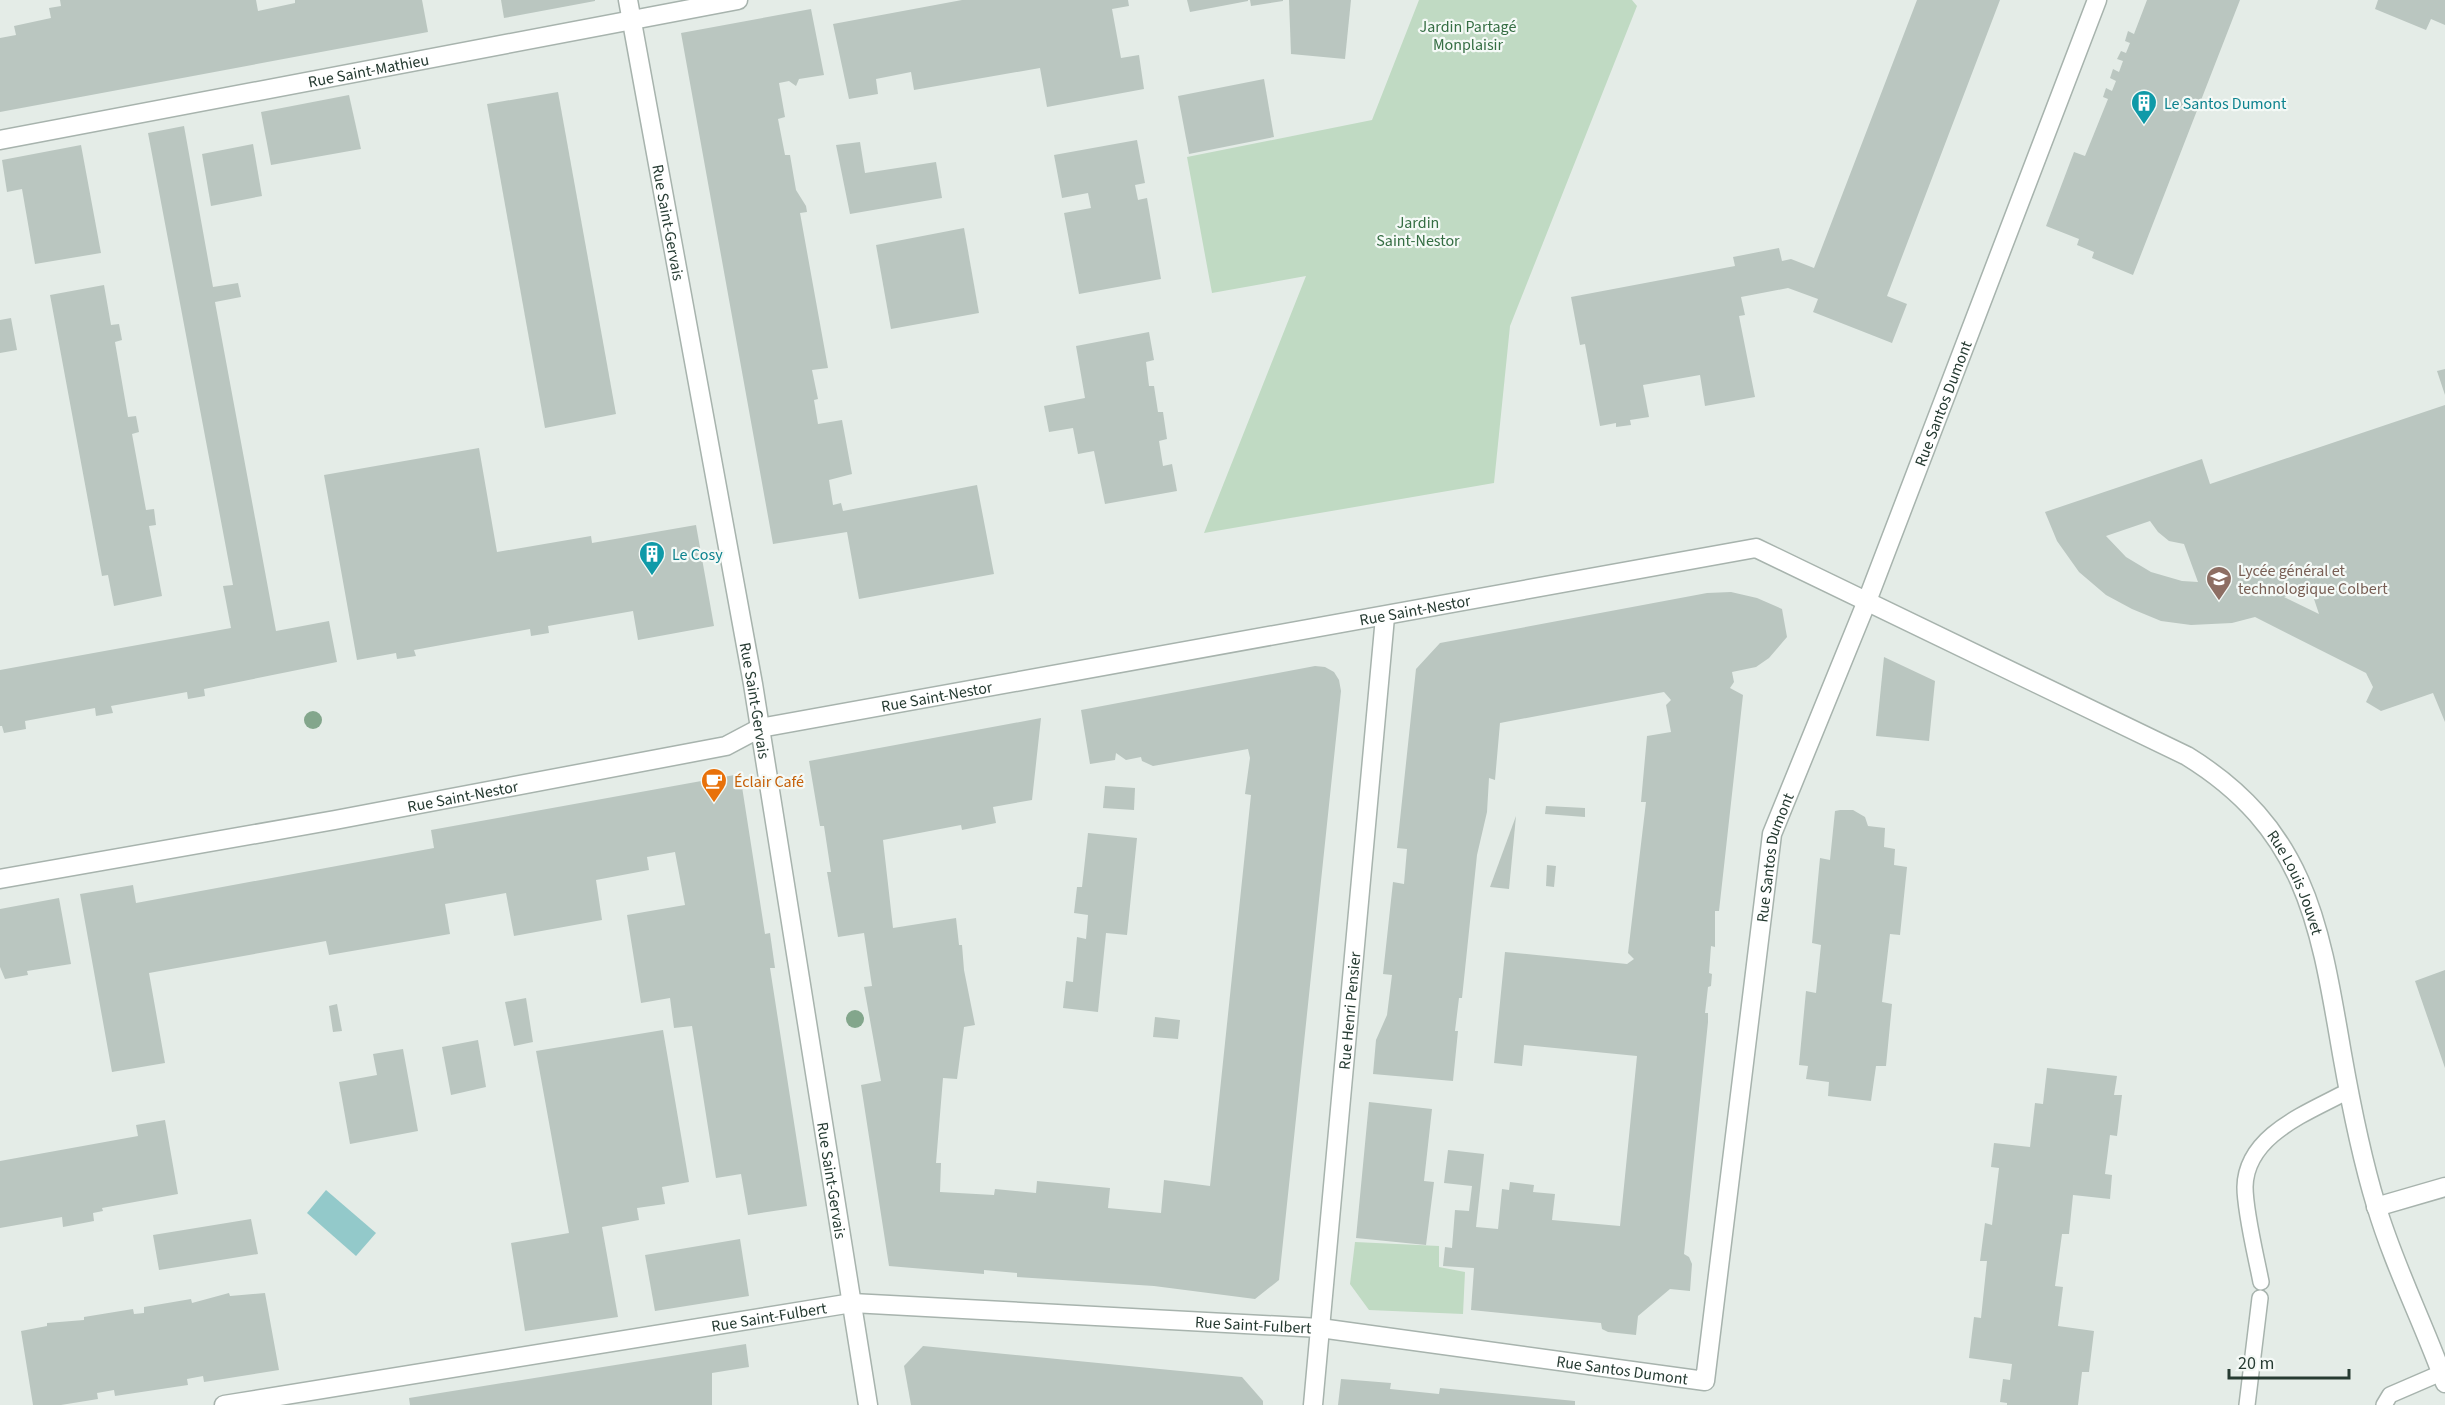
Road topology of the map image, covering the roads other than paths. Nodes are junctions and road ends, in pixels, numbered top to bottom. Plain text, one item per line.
1 (628, 0) edge
2 (738, 0) edge
3 (2097, 0) edge
4 (632, 21) junction
5 (0, 140) edge
6 (1867, 601) junction
7 (1385, 617) junction
8 (760, 728) junction
9 (0, 879) edge
10 (2348, 1091) junction
11 (2445, 1187) edge
12 (2376, 1207) junction
13 (2261, 1282) dead end
14 (2260, 1298) dead end
15 (852, 1303) junction
16 (1320, 1328) junction
17 (2443, 1378) edge
18 (224, 1405) edge
19 (868, 1405) edge
20 (1313, 1405) edge
21 (2247, 1405) edge
22 (2384, 1405) edge

1 - 4 street, Rue Saint-Gervais
2 - 4 street, Rue Saint-Mathieu
3 - 6 street, Rue Santos Dumont
4 - 5 street, Rue Saint-Mathieu
4 - 8 street, Rue Saint-Gervais
6 - 7 street, Rue Saint-Nestor
6 - 10 street, Rue Louis Jouvet
6 - 16 street, Rue Santos Dumont
7 - 8 street, Rue Saint-Nestor
7 - 16 street, Rue Henri Pensier
8 - 9 street, Rue Saint-Nestor
8 - 15 street, Rue Saint-Gervais
10 - 12 street, Rue Louis Jouvet
10 - 13 lane
11 - 12 street
12 - 17 street, Rue Louis Jouvet
14 - 21 lane
15 - 16 street, Rue Saint-Fulbert
15 - 18 street, Rue Saint-Fulbert
15 - 19 street, Rue Saint-Gervais
16 - 20 street, Rue Henri Pensier
17 - 22 lane

